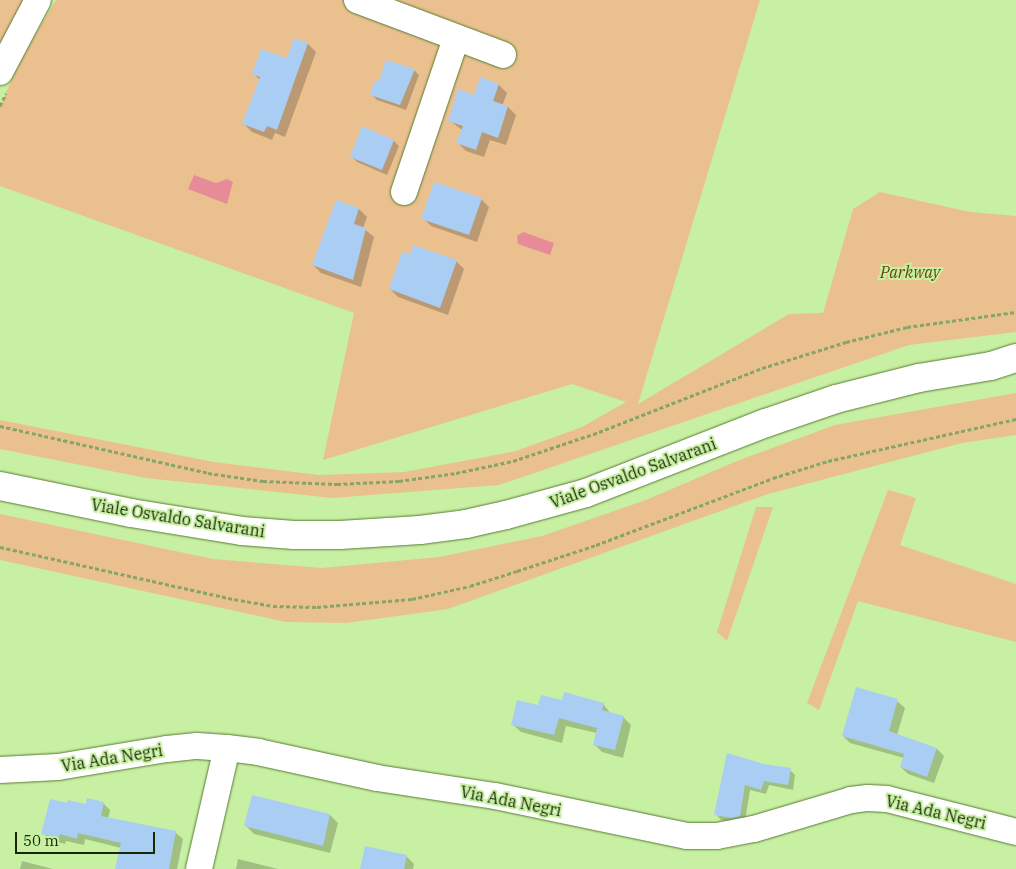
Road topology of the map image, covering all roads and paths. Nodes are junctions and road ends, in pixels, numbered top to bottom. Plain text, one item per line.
1 (38, 0) edge
2 (357, 0) edge
3 (456, 38) junction
4 (502, 55) dead end
5 (0, 72) edge
6 (404, 192) dead end
7 (1016, 312) edge
8 (1008, 363) edge
9 (0, 426) edge
10 (0, 486) edge
11 (227, 748) junction
12 (0, 770) edge
13 (1016, 832) edge
14 (199, 869) edge

1 - 5 street
2 - 3 street
3 - 4 street
3 - 6 street
7 - 9 path
8 - 10 main road, Viale Osvaldo Salvarani
11 - 12 street, Via Ada Negri
11 - 13 street, Via Ada Negri
11 - 14 street

